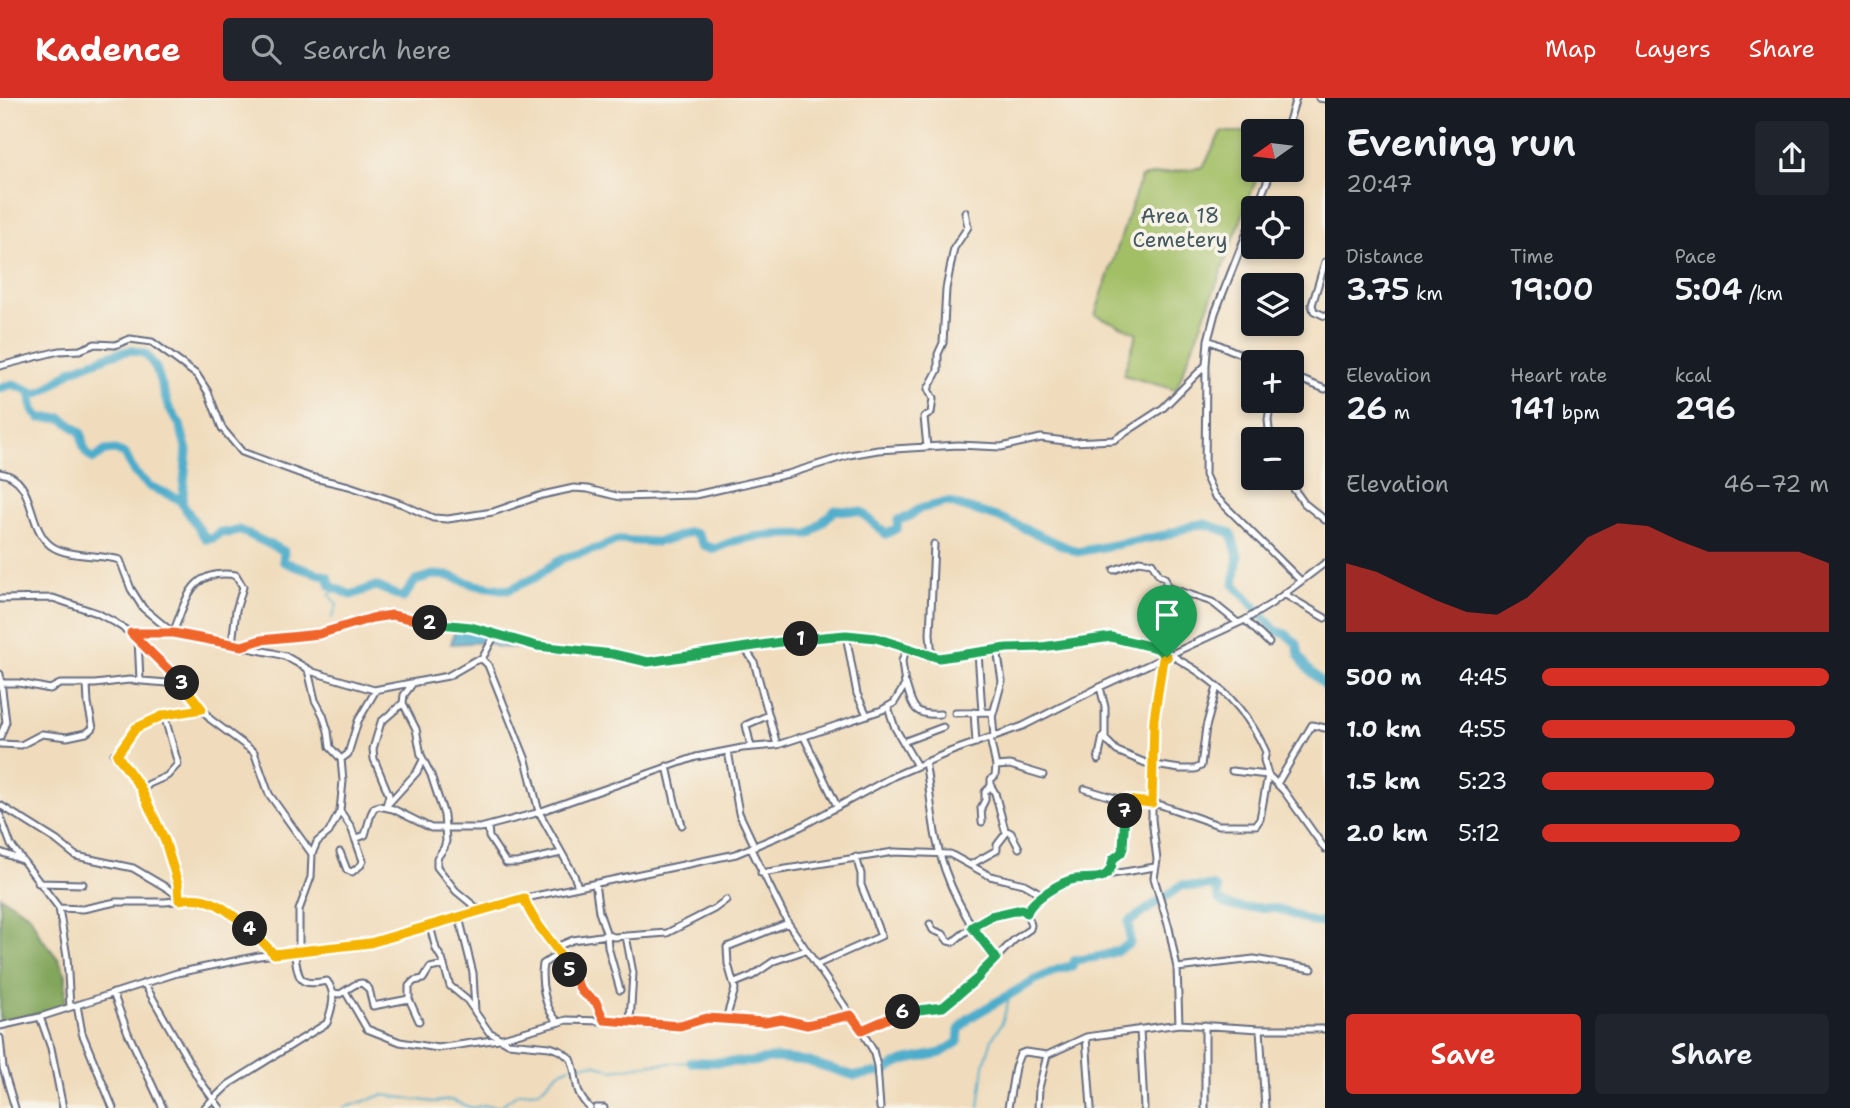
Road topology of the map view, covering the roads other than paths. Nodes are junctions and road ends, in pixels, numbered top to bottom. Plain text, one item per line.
1 (1296, 98) edge
2 (1319, 98) edge
3 (1325, 99) edge
4 (1290, 119) edge
5 (965, 212) dead end
6 (1241, 247) edge
7 (1325, 262) edge
8 (1325, 316) edge
9 (1208, 340) junction
10 (1241, 354) edge
11 (1206, 365) junction
12 (0, 366) edge
13 (1304, 381) edge
14 (1325, 389) edge
15 (927, 447) junction
16 (0, 473) edge
17 (1295, 490) edge
18 (1325, 520) edge
19 (934, 544) dead end
20 (1325, 564) edge
21 (1114, 570) dead end
22 (1301, 581) junction
23 (1284, 594) junction
24 (0, 599) edge
25 (1325, 618) edge
26 (1245, 620) junction
27 (1238, 623) junction
28 (131, 633) junction
29 (173, 633) junction
30 (496, 633) junction
31 (846, 635) junction
32 (138, 638) junction
33 (1269, 643) dead end
34 (232, 644) junction
35 (242, 646) junction
36 (746, 648) junction
37 (907, 648) junction
38 (997, 649) junction
39 (978, 652) junction
40 (932, 657) junction
41 (1167, 657) junction
42 (482, 659) junction
43 (308, 670) junction
44 (0, 674) edge
45 (141, 680) junction
46 (905, 681) junction
47 (2, 683) junction
48 (413, 683) junction
49 (87, 684) junction
50 (183, 684) junction
51 (1100, 687) junction
52 (1217, 687) junction
53 (376, 690) junction
54 (403, 703) junction
55 (888, 707) junction
56 (202, 709) junction
57 (974, 712) junction
58 (982, 712) junction
59 (955, 713) dead end
60 (940, 714) dead end
61 (993, 714) junction
62 (164, 715) junction
63 (769, 715) junction
64 (867, 715) junction
65 (943, 727) dead end
66 (1325, 728) edge
67 (1104, 736) junction
68 (0, 737) edge
69 (804, 737) junction
70 (992, 738) junction
71 (903, 742) junction
72 (976, 743) junction
73 (0, 744) edge
74 (777, 746) junction
75 (751, 747) junction
76 (728, 751) junction
77 (341, 759) junction
78 (423, 760) junction
79 (1098, 760) dead end
80 (925, 762) junction
81 (1152, 765) junction
82 (667, 766) junction
83 (917, 766) junction
84 (996, 766) junction
85 (1232, 771) dead end
86 (1043, 775) dead end
87 (1268, 775) junction
88 (1277, 784) junction
89 (990, 786) junction
90 (1085, 789) dead end
91 (142, 792) junction
92 (1125, 800) junction
93 (1152, 803) junction
94 (0, 805) edge
95 (386, 806) junction
96 (837, 806) junction
97 (340, 811) junction
98 (539, 812) junction
99 (0, 816) edge
100 (982, 822) dead end
101 (682, 825) dead end
102 (488, 826) junction
103 (444, 829) junction
104 (1007, 832) junction
105 (355, 838) junction
106 (753, 848) junction
107 (1020, 848) dead end
108 (1325, 849) edge
109 (0, 852) edge
110 (340, 852) dead end
111 (561, 853) junction
112 (312, 854) junction
113 (940, 855) junction
114 (856, 857) junction
115 (22, 860) junction
116 (970, 865) junction
117 (1156, 867) junction
118 (761, 873) junction
119 (1106, 875) junction
120 (38, 883) junction
121 (595, 883) junction
122 (83, 884) dead end
123 (578, 887) junction
124 (1043, 895) junction
125 (179, 898) junction
126 (524, 898) junction
127 (726, 900) dead end
128 (59, 908) junction
129 (479, 910) junction
130 (1027, 913) junction
131 (459, 917) junction
132 (788, 923) junction
133 (930, 924) dead end
134 (430, 926) junction
135 (972, 927) junction
136 (607, 935) junction
137 (626, 936) junction
138 (558, 950) junction
139 (806, 950) junction
140 (296, 951) junction
141 (274, 954) junction
142 (996, 958) junction
143 (444, 965) junction
144 (817, 965) junction
145 (1177, 968) junction
146 (1312, 969) dead end
147 (145, 983) junction
148 (734, 983) junction
149 (620, 990) dead end
150 (345, 991) junction
151 (113, 993) junction
152 (334, 993) junction
153 (409, 999) junction
154 (77, 1005) junction
155 (70, 1007) junction
156 (475, 1012) junction
157 (851, 1015) junction
158 (40, 1017) junction
159 (726, 1019) junction
160 (604, 1020) junction
161 (419, 1021) dead end
162 (559, 1021) junction
163 (630, 1022) junction
164 (1179, 1024) junction
165 (1205, 1025) junction
166 (0, 1026) edge
167 (1140, 1029) junction
168 (1260, 1029) junction
169 (1325, 1029) edge
170 (862, 1030) junction
171 (1086, 1037) junction
172 (0, 1038) edge
173 (499, 1039) junction
174 (1325, 1039) edge
175 (1047, 1055) junction
176 (7, 1084) junction
177 (0, 1086) edge
178 (212, 1099) junction
179 (15, 1108) edge
180 (64, 1108) edge
181 (113, 1108) edge
182 (163, 1108) edge
183 (204, 1108) edge
184 (220, 1108) edge
185 (590, 1108) edge
186 (596, 1108) edge
187 (604, 1108) edge
188 (880, 1108) edge
189 (1007, 1108) edge
190 (1038, 1108) edge
191 (1091, 1108) edge
192 (1144, 1108) edge
193 (1205, 1108) edge
194 (1265, 1108) edge

1 - 4 street
2 - 3 street
5 - 15 street
6 - 9 street
7 - 8 street
9 - 10 street
9 - 11 street
11 - 15 street
11 - 22 street
12 - 15 street
13 - 14 street
16 - 29 street
17 - 18 street
19 - 40 street
20 - 22 street
21 - 27 street
22 - 23 street
23 - 25 street
23 - 26 street
24 - 28 street
26 - 27 street
26 - 33 street
27 - 41 street
28 - 29 street
28 - 32 street
29 - 34 street
29 - 34 street
30 - 35 street
30 - 36 street
30 - 42 street
31 - 36 street
31 - 37 street
31 - 64 street
32 - 45 street
32 - 50 street
34 - 35 street
35 - 43 street
36 - 63 street
37 - 40 street
37 - 46 street
38 - 39 street
38 - 41 street
38 - 61 street
39 - 40 street
39 - 58 street
41 - 51 street
41 - 52 street
41 - 81 street
42 - 48 street
42 - 98 street
43 - 53 street
43 - 77 street
44 - 47 street
45 - 49 street
45 - 50 street
46 - 55 street
46 - 60 street
47 - 49 street
47 - 68 street
48 - 53 street
48 - 54 street
49 - 73 street
50 - 56 street
51 - 67 street
51 - 70 street
52 - 81 street
52 - 87 street
53 - 77 street
54 - 78 street
54 - 95 street
55 - 64 street
55 - 71 street
56 - 62 street
56 - 112 street
57 - 58 street
57 - 59 street
57 - 72 street
58 - 61 street
61 - 70 street
62 - 91 street
62 - 91 street
63 - 74 street
63 - 75 street
64 - 69 street
65 - 71 street
66 - 88 street
67 - 79 street
67 - 81 street
69 - 74 street
69 - 96 street
70 - 72 street
70 - 84 street
71 - 83 street
72 - 80 street
74 - 75 street
75 - 76 street
76 - 82 street
76 - 106 street
77 - 97 street
78 - 95 street
78 - 103 street
80 - 83 street
80 - 113 street
81 - 93 street
82 - 98 street
82 - 101 street
83 - 96 street
84 - 86 street
84 - 89 street
85 - 87 street
87 - 88 street
87 - 93 street
88 - 108 street
89 - 100 street
89 - 104 street
90 - 92 street
91 - 125 street
92 - 93 street
92 - 119 street
93 - 117 street
94 - 125 street
95 - 103 street
95 - 105 street
96 - 106 street
97 - 105 street
97 - 112 street
98 - 102 street
98 - 111 street
99 - 115 street
102 - 103 street
102 - 111 street
103 - 129 street
104 - 107 street
104 - 116 street
105 - 110 street
106 - 118 street
106 - 121 street
109 - 115 street
111 - 123 street
112 - 140 street
113 - 114 street
113 - 116 street
113 - 135 street
114 - 118 street
114 - 144 street
115 - 120 street
116 - 124 street
117 - 119 street
117 - 145 street
118 - 132 street
119 - 124 street
120 - 122 street
120 - 128 street
121 - 123 street
121 - 136 street
123 - 126 street
124 - 130 street
125 - 128 street
125 - 141 street
126 - 129 street
126 - 138 street
127 - 137 street
128 - 155 street
129 - 131 street
130 - 135 street
130 - 142 street
131 - 134 street
131 - 156 street
132 - 139 street
132 - 148 street
133 - 135 street
134 - 140 street
134 - 143 street
135 - 142 street
136 - 137 street
136 - 138 street
136 - 149 street
137 - 163 street
138 - 160 street
138 - 162 street
139 - 144 street
139 - 148 street
140 - 141 street
140 - 152 street
141 - 147 street
142 - 170 street
143 - 153 street
143 - 156 street
144 - 157 street
145 - 146 street
145 - 164 street
147 - 151 street
147 - 178 street
148 - 159 street
150 - 152 street
150 - 153 street
150 - 173 street
151 - 154 street
151 - 182 street
152 - 178 street
153 - 161 street
154 - 155 street
154 - 181 street
155 - 158 street
156 - 173 street
157 - 159 street
157 - 170 street
158 - 166 street
158 - 180 street
159 - 163 street
160 - 162 street
160 - 163 street
162 - 173 street
164 - 165 street
164 - 167 street
165 - 168 street
165 - 193 street
167 - 171 street
167 - 192 street
168 - 169 street
168 - 194 street
169 - 174 street
170 - 188 street
171 - 175 street
171 - 191 street
172 - 176 street
173 - 185 street
175 - 189 street
175 - 190 street
176 - 177 street
176 - 179 street
178 - 183 street
178 - 184 street
186 - 187 street

